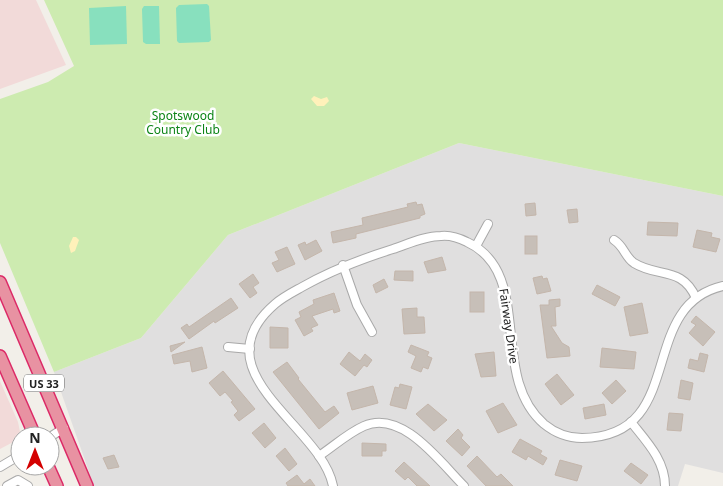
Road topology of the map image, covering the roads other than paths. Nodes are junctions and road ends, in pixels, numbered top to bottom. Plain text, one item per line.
1 (488, 224) dead end
2 (614, 240) dead end
3 (476, 246) junction
4 (343, 265) junction
5 (0, 282) edge
6 (723, 286) edge
7 (696, 298) junction
8 (372, 332) dead end
9 (228, 347) dead end
10 (250, 349) junction
11 (0, 356) edge
12 (631, 422) junction
13 (32, 426) edge
14 (64, 428) junction
15 (60, 430) edge
16 (319, 456) junction
17 (6, 486) edge
18 (28, 486) edge
19 (87, 486) edge
20 (333, 486) edge
21 (464, 486) edge
22 (664, 486) edge

1 - 3 street
2 - 7 street
3 - 4 street, Fairway Drive
3 - 12 street, Fairway Drive
4 - 8 street
4 - 10 street, Fairway Drive
5 - 14 highway, US 33
6 - 7 street, Fairway Drive
7 - 12 street, Fairway Drive
9 - 10 street
10 - 16 street
11 - 13 highway, US 33
12 - 22 street
14 - 15 street
14 - 19 highway, US 33
16 - 20 street
16 - 21 street
17 - 18 street

